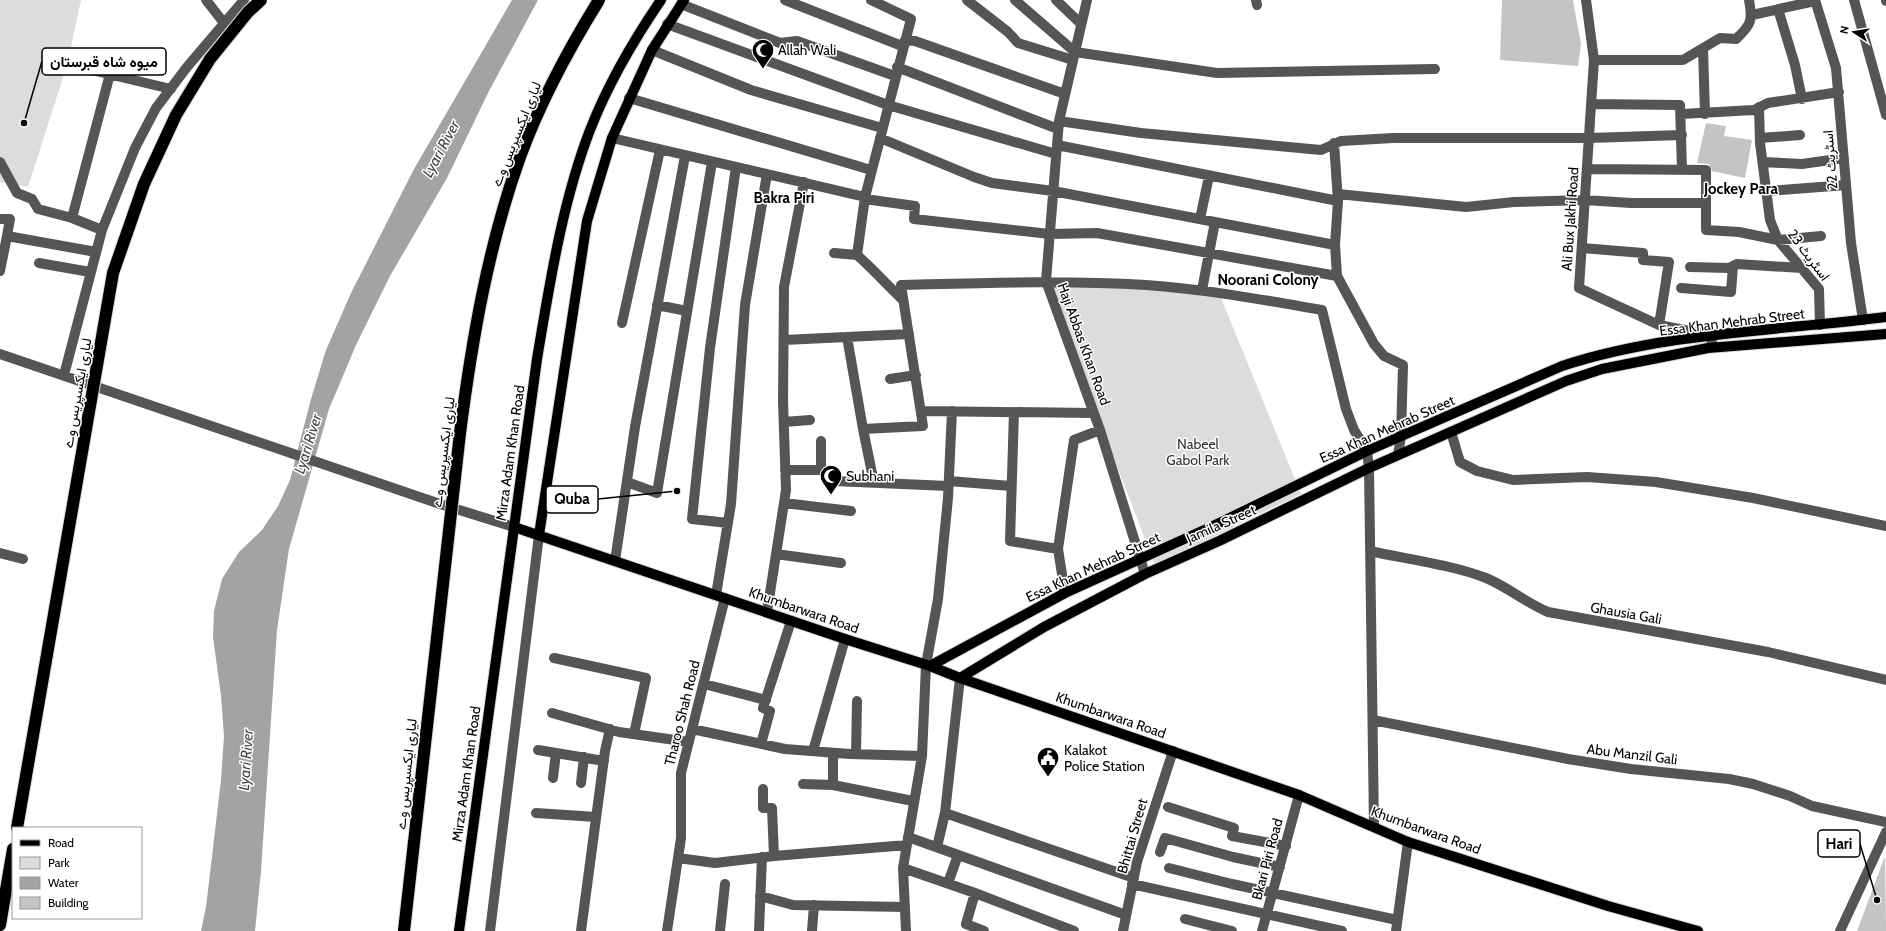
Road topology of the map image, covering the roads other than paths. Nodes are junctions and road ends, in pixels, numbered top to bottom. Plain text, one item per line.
1 (206, 0) edge
2 (244, 0) edge
3 (261, 0) edge
4 (599, 0) edge
5 (661, 0) edge
6 (785, 0) edge
7 (871, 0) edge
8 (967, 0) edge
9 (1015, 0) edge
10 (1056, 0) edge
11 (1087, 0) edge
12 (1586, 0) edge
13 (1749, 0) edge
14 (1854, 0) edge
15 (1815, 1) edge
16 (682, 2) edge
17 (1778, 9) junction
18 (1752, 14) junction
19 (224, 23) junction
20 (667, 24) junction
21 (1081, 24) junction
22 (904, 43) junction
23 (1703, 48) junction
24 (652, 50) junction
25 (1074, 56) junction
26 (1594, 60) junction
27 (75, 66) dead end
28 (1435, 69) dead end
29 (896, 72) junction
30 (110, 74) junction
31 (171, 89) junction
32 (1839, 92) junction
33 (1065, 94) junction
34 (630, 98) junction
35 (1802, 99) junction
36 (1591, 104) junction
37 (888, 106) junction
38 (1759, 107) junction
39 (1681, 114) junction
40 (1705, 114) junction
41 (1886, 115) edge
42 (1059, 125) junction
43 (881, 133) junction
44 (1682, 134) junction
45 (1800, 135) dead end
46 (612, 138) junction
47 (1589, 138) junction
48 (1760, 138) junction
49 (1334, 143) junction
50 (660, 150) junction
51 (1057, 150) junction
52 (685, 156) junction
53 (1844, 158) junction
54 (0, 162) edge
55 (712, 162) junction
56 (1763, 162) junction
57 (736, 167) junction
58 (1587, 169) junction
59 (1682, 169) junction
60 (871, 170) junction
61 (767, 174) junction
62 (1209, 176) junction
63 (804, 182) junction
64 (1846, 185) junction
65 (1053, 191) junction
66 (1766, 191) junction
67 (1338, 197) junction
68 (865, 198) junction
69 (1585, 200) junction
70 (1706, 203) junction
71 (72, 218) junction
72 (0, 219) edge
73 (1200, 219) junction
74 (1215, 222) junction
75 (102, 230) junction
76 (1050, 234) junction
77 (7, 236) junction
78 (1821, 236) dead end
79 (1778, 240) junction
80 (1335, 245) junction
81 (1582, 248) junction
82 (96, 252) junction
83 (834, 253) dead end
84 (1209, 253) junction
85 (857, 255) junction
86 (39, 263) dead end
87 (1733, 266) junction
88 (1690, 267) dead end
89 (1802, 268) junction
90 (0, 271) edge
91 (90, 272) junction
92 (1337, 276) junction
93 (1046, 281) junction
94 (1681, 288) dead end
95 (1202, 290) junction
96 (902, 299) junction
97 (657, 305) junction
98 (687, 311) junction
99 (1886, 317) edge
100 (1863, 320) junction
101 (622, 323) dead end
102 (1659, 325) junction
103 (1820, 325) junction
104 (909, 334) junction
105 (1886, 334) edge
106 (1710, 335) junction
107 (847, 337) junction
108 (784, 340) junction
109 (1713, 347) junction
110 (0, 354) edge
111 (64, 375) junction
112 (916, 375) junction
113 (890, 379) dead end
114 (921, 411) junction
115 (952, 411) junction
116 (1014, 412) junction
117 (1094, 413) junction
118 (810, 420) dead end
119 (784, 422) junction
120 (863, 429) junction
121 (1100, 430) junction
122 (1451, 432) junction
123 (1401, 436) junction
124 (821, 441) dead end
125 (1367, 451) junction
126 (1398, 455) junction
127 (1369, 468) junction
128 (785, 470) junction
129 (821, 470) junction
130 (627, 482) junction
131 (874, 483) junction
132 (949, 483) junction
133 (1298, 485) junction
134 (1011, 486) junction
135 (1306, 498) junction
136 (784, 503) junction
137 (851, 511) dead end
138 (728, 523) junction
139 (1886, 526) edge
140 (514, 527) junction
141 (539, 535) junction
142 (1058, 549) junction
143 (1370, 551) junction
144 (0, 553) edge
145 (776, 554) junction
146 (23, 559) dead end
147 (1140, 559) junction
148 (615, 561) junction
149 (841, 563) dead end
150 (1145, 574) junction
151 (1065, 593) junction
152 (720, 597) junction
153 (767, 612) junction
154 (791, 620) junction
155 (845, 639) junction
156 (554, 658) dead end
157 (928, 665) junction
158 (960, 678) junction
159 (1886, 680) edge
160 (704, 684) junction
161 (766, 700) junction
162 (857, 701) dead end
163 (552, 713) dead end
164 (1373, 720) junction
165 (692, 728) junction
166 (610, 729) junction
167 (634, 734) junction
168 (689, 742) junction
169 (761, 744) junction
170 (538, 750) dead end
171 (813, 751) junction
172 (1173, 751) junction
173 (556, 753) junction
174 (833, 753) junction
175 (856, 754) junction
176 (922, 756) junction
177 (584, 757) junction
178 (604, 760) junction
179 (553, 778) dead end
180 (581, 783) dead end
181 (803, 784) dead end
182 (833, 785) junction
183 (763, 789) dead end
184 (1299, 795) junction
185 (913, 801) junction
186 (1168, 807) dead end
187 (536, 813) dead end
188 (944, 813) junction
189 (596, 816) junction
190 (1886, 822) edge
191 (17, 827) edge
192 (1374, 827) junction
193 (1886, 832) edge
194 (907, 841) junction
195 (1408, 842) junction
196 (1286, 846) junction
197 (937, 847) junction
198 (1160, 852) dead end
199 (12, 855) edge
200 (958, 855) junction
201 (774, 856) junction
202 (762, 857) junction
203 (678, 858) junction
204 (1280, 867) junction
205 (903, 868) junction
206 (1169, 868) dead end
207 (1133, 881) junction
208 (948, 883) junction
209 (726, 884) dead end
210 (1273, 892) junction
211 (975, 893) junction
212 (760, 896) junction
213 (814, 906) junction
214 (904, 907) junction
215 (1267, 913) junction
216 (1126, 915) junction
217 (1186, 919) dead end
218 (1397, 920) junction
219 (0, 925) edge
220 (404, 931) edge
221 (459, 931) edge
222 (490, 931) edge
223 (581, 931) edge
224 (667, 931) edge
225 (720, 931) edge
226 (759, 931) edge
227 (812, 931) edge
228 (906, 931) edge
229 (984, 931) edge
230 (1074, 931) edge
231 (1123, 931) edge
232 (1232, 931) edge
233 (1262, 931) edge
234 (1342, 931) edge
235 (1396, 931) edge
236 (1698, 931) edge
237 (1840, 931) edge

1 - 19 street
2 - 19 street
3 - 191 highway, لیاری ایکسپریس وے, bridge
4 - 220 highway, لیاری ایکسپریس وے, bridge
5 - 140 main road, Mirza Adam Khan Road
6 - 22 street
7 - 22 street
8 - 25 street
9 - 25 street
10 - 21 street
11 - 21 street, Haji Abbas Khan Road
12 - 26 street, Ali Bux Jakhi Road
13 - 18 street
14 - 41 street
15 - 17 street
15 - 32 street, اسٹریٹ 22
16 - 20 main road
16 - 29 street
17 - 18 street
17 - 35 street
18 - 23 street
19 - 31 street
20 - 24 main road
20 - 37 street
21 - 25 street, Haji Abbas Khan Road
22 - 29 street
22 - 33 street
23 - 26 street
23 - 40 street
24 - 34 main road
24 - 43 street
25 - 28 street
25 - 33 street, Haji Abbas Khan Road
26 - 36 street, Ali Bux Jakhi Road
27 - 30 street
29 - 37 street
29 - 42 street
30 - 31 street
30 - 71 street
31 - 75 street
32 - 35 street
32 - 53 street, اسٹریٹ 22
33 - 42 street, Haji Abbas Khan Road
34 - 46 main road
34 - 60 street
35 - 38 street
36 - 39 street
36 - 47 street, Ali Bux Jakhi Road
37 - 43 street
37 - 51 street
38 - 40 street
38 - 48 street, اسٹریٹ 23
39 - 40 street
39 - 44 street
42 - 49 street
42 - 51 street, Haji Abbas Khan Road
43 - 60 street
43 - 65 street
44 - 47 street
44 - 59 street
45 - 48 street
46 - 50 street
46 - 141 main road
47 - 49 street
47 - 58 street, Ali Bux Jakhi Road
48 - 56 street, اسٹریٹ 23
49 - 67 street
50 - 52 street
50 - 101 street
51 - 62 street
51 - 65 street, Haji Abbas Khan Road
52 - 55 street
52 - 97 street
53 - 56 street
53 - 64 street, اسٹریٹ 22
54 - 71 street
55 - 57 street
55 - 98 street
56 - 66 street, اسٹریٹ 23
57 - 61 street
57 - 138 street
58 - 59 street
58 - 69 street, Ali Bux Jakhi Road
59 - 70 street
60 - 68 street
61 - 63 street
61 - 138 street, Tharoo Shah Road
62 - 67 street
62 - 73 street
63 - 68 street
63 - 108 street
64 - 66 street
64 - 100 street, اسٹریٹ 22
65 - 73 street
65 - 76 street, Haji Abbas Khan Road
66 - 79 street, اسٹریٹ 23
67 - 69 street
67 - 80 street
68 - 76 street
68 - 85 street
69 - 70 street
69 - 81 street, Ali Bux Jakhi Road
70 - 79 street
71 - 75 street
72 - 77 street
73 - 74 street
74 - 80 street
74 - 84 street
75 - 82 street
76 - 84 street
76 - 93 street, Haji Abbas Khan Road
77 - 82 street
77 - 90 street
78 - 79 street
79 - 89 street, اسٹریٹ 23
80 - 92 street
81 - 102 street, Ali Bux Jakhi Road
81 - 102 street
82 - 91 street
83 - 85 street
84 - 92 street
84 - 95 street
85 - 96 street
86 - 91 street
87 - 88 street
87 - 89 street
87 - 94 street
89 - 103 street, اسٹریٹ 23
91 - 111 street
92 - 123 street
93 - 95 street
93 - 96 street
93 - 117 street, Haji Abbas Khan Road
95 - 125 street
96 - 104 street
97 - 98 street
97 - 130 street
98 - 130 street
99 - 100 main road, Essa Khan Mehrab Street
100 - 103 main road, Essa Khan Mehrab Street
102 - 106 street, Ali Bux Jakhi Road
103 - 106 main road, Essa Khan Mehrab Street
104 - 107 street
104 - 112 street
105 - 109 main road, Essa Khan Mehrab Street
106 - 109 street
106 - 123 main road, Essa Khan Mehrab Street
107 - 108 street
107 - 120 street
108 - 119 street
109 - 122 main road, Essa Khan Mehrab Street
110 - 111 street
111 - 140 street
112 - 113 street
112 - 114 street
114 - 115 street
114 - 120 street
115 - 116 street
115 - 132 street
116 - 117 street
116 - 134 street
117 - 121 street, Haji Abbas Khan Road
118 - 119 street
119 - 128 street
120 - 131 street
121 - 142 street
121 - 147 street, Haji Abbas Khan Road
122 - 126 main road, Essa Khan Mehrab Street
122 - 139 street
123 - 125 main road, Essa Khan Mehrab Street
123 - 126 street
124 - 129 street
125 - 127 street
125 - 133 main road, Essa Khan Mehrab Street
126 - 127 main road, Essa Khan Mehrab Street
127 - 135 main road, Jamila Street
127 - 143 street
128 - 129 street
128 - 136 street
129 - 131 street
130 - 148 street
131 - 132 street
132 - 134 street
132 - 157 street
133 - 135 main road
133 - 147 main road, Essa Khan Mehrab Street
134 - 142 street
135 - 150 main road, Jamila Street
136 - 137 street
136 - 145 street
138 - 152 street, Tharoo Shah Road
140 - 141 main road, Khumbarwara Road
140 - 221 main road, Mirza Adam Khan Road
141 - 148 main road, Khumbarwara Road
141 - 222 street
142 - 151 street
143 - 159 street, Ghausia Gali
143 - 164 street
144 - 146 street
145 - 149 street
145 - 153 street
147 - 150 street, Haji Abbas Khan Road
147 - 151 main road, Essa Khan Mehrab Street
148 - 152 main road, Khumbarwara Road
150 - 158 main road, Jamila Street
151 - 157 main road, Essa Khan Mehrab Street
152 - 153 main road, Khumbarwara Road
152 - 160 street, Tharoo Shah Road
153 - 154 main road, Khumbarwara Road
154 - 155 main road, Khumbarwara Road
154 - 161 street
155 - 157 main road, Khumbarwara Road
155 - 171 street
156 - 167 street
157 - 158 main road, Khumbarwara Road
157 - 176 street
158 - 172 main road, Khumbarwara Road
158 - 188 street
160 - 161 street
160 - 165 street, Tharoo Shah Road
161 - 169 street
162 - 175 street
163 - 166 street
164 - 190 street, Abu Manzil Gali
164 - 192 street
165 - 168 street, Tharoo Shah Road
165 - 169 street
166 - 167 street
166 - 178 street
167 - 168 street
168 - 203 street, Tharoo Shah Road
169 - 171 street
170 - 173 street
171 - 174 street
172 - 184 main road, Khumbarwara Road
172 - 207 street, Bhittai Street
173 - 177 street
173 - 179 street
174 - 175 street
174 - 182 street
175 - 176 street
176 - 185 street
177 - 178 street
177 - 180 street
178 - 189 street
181 - 182 street
182 - 185 street
183 - 201 street
184 - 192 main road, Khumbarwara Road
184 - 196 street, Bkari Piri Road
185 - 194 street
186 - 196 street
187 - 189 street
188 - 197 street
188 - 207 street
189 - 223 street
192 - 195 main road, Khumbarwara Road
193 - 237 street
194 - 197 street
194 - 201 street
194 - 205 street
195 - 218 street
195 - 236 main road, Khumbarwara Road
196 - 204 street, Bkari Piri Road
197 - 200 street
198 - 204 street
199 - 219 highway
200 - 208 street
200 - 216 street
201 - 202 street
202 - 203 street
202 - 212 street
203 - 224 street, Tharoo Shah Road
204 - 210 street, Bkari Piri Road
205 - 208 street
205 - 214 street
206 - 210 street
207 - 215 street
207 - 216 street, Bhittai Street
208 - 211 street
209 - 225 street
210 - 215 street, Bkari Piri Road
210 - 218 street
211 - 229 street
211 - 230 street
212 - 213 street
212 - 226 street
213 - 214 street
213 - 227 street
214 - 228 street
215 - 233 street, Bkari Piri Road
215 - 234 street
216 - 231 street, Bhittai Street
217 - 232 street
218 - 235 street

